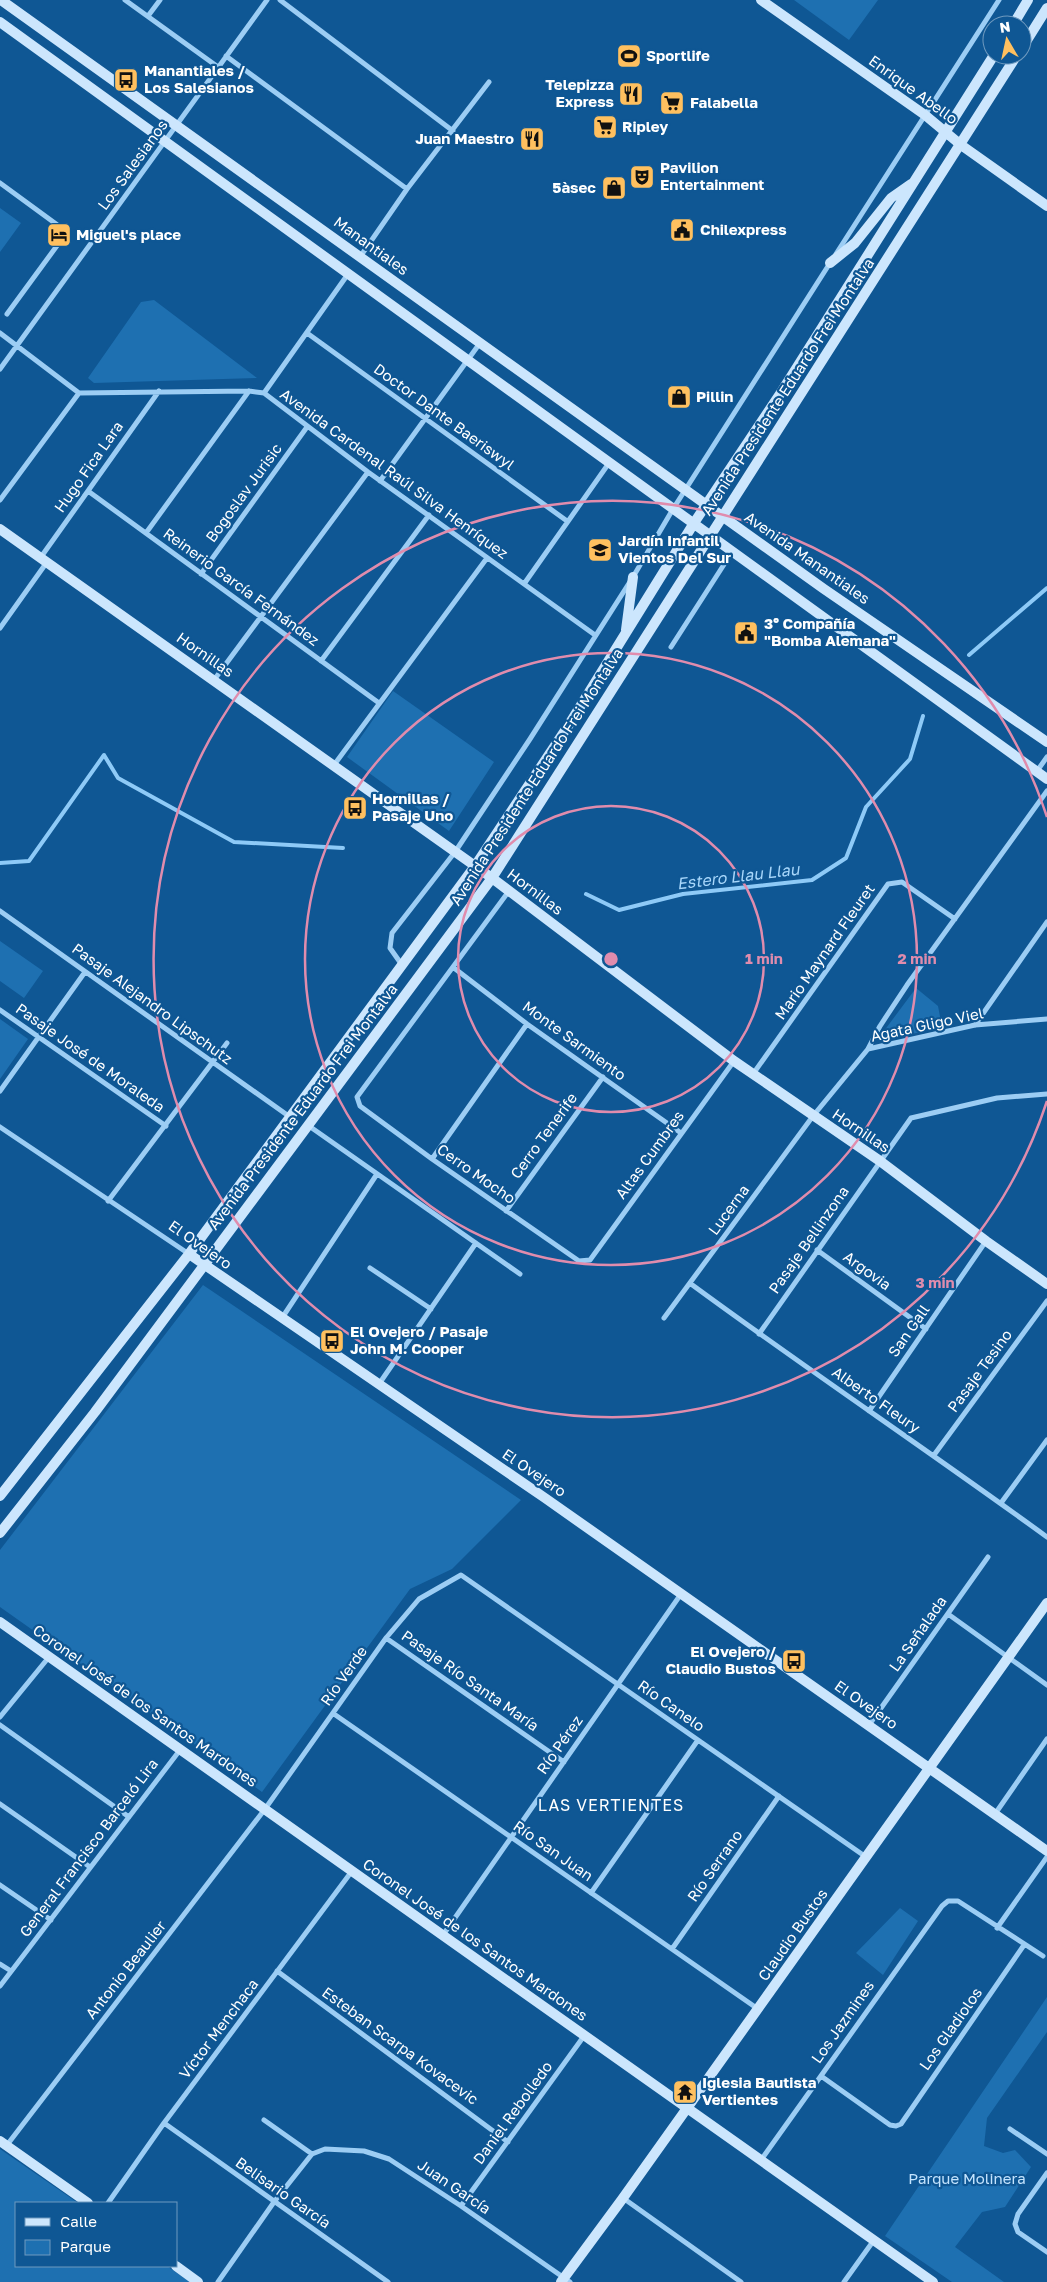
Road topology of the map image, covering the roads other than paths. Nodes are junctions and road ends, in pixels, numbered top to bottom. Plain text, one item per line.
1 (1, 0) edge
2 (126, 0) edge
3 (160, 0) edge
4 (267, 0) edge
5 (280, 0) edge
6 (761, 0) edge
7 (999, 0) edge
8 (1028, 0) edge
9 (1047, 8) edge
10 (1019, 15) edge
11 (148, 16) junction
12 (0, 22) edge
13 (1032, 32) edge
14 (226, 56) junction
15 (988, 65) edge
16 (1011, 65) edge
17 (218, 67) junction
18 (489, 82) dead end
19 (925, 115) junction
20 (177, 126) junction
21 (453, 131) junction
22 (946, 132) junction
23 (165, 141) junction
24 (960, 144) junction
25 (914, 182) junction
26 (0, 184) edge
27 (407, 189) junction
28 (1047, 206) edge
29 (360, 257) junction
30 (830, 263) junction
31 (348, 274) junction
32 (7, 314) dead end
33 (0, 333) edge
34 (307, 333) junction
35 (480, 343) junction
36 (17, 346) junction
37 (468, 360) junction
38 (0, 369) edge
39 (159, 391) junction
40 (248, 391) junction
41 (79, 393) junction
42 (264, 394) junction
43 (425, 419) junction
44 (307, 427) junction
45 (609, 462) junction
46 (368, 472) junction
47 (380, 481) junction
48 (685, 490) junction
49 (88, 491) junction
50 (0, 500) edge
51 (706, 505) junction
52 (673, 509) junction
53 (429, 515) junction
54 (723, 517) junction
55 (567, 522) junction
56 (694, 523) junction
57 (0, 529) edge
58 (146, 533) junction
59 (711, 536) junction
60 (733, 552) junction
61 (487, 558) junction
62 (44, 560) junction
63 (201, 574) junction
64 (633, 577) junction
65 (524, 584) junction
66 (260, 617) junction
67 (1, 625) edge
68 (626, 634) junction
69 (595, 635) junction
70 (671, 647) dead end
71 (321, 661) junction
72 (214, 680) junction
73 (379, 703) junction
74 (1047, 742) edge
75 (1047, 756) edge
76 (334, 765) junction
77 (1036, 772) junction
78 (1047, 779) edge
79 (1047, 791) edge
80 (455, 852) junction
81 (475, 866) junction
82 (492, 878) junction
83 (509, 891) junction
84 (0, 911) edge
85 (955, 919) junction
86 (1047, 922) edge
87 (402, 965) junction
88 (454, 968) junction
89 (85, 972) junction
90 (0, 1010) edge
91 (1047, 1019) edge
92 (527, 1024) junction
93 (976, 1025) junction
94 (38, 1038) junction
95 (227, 1043) dead end
96 (868, 1050) junction
97 (734, 1061) junction
98 (210, 1062) junction
99 (753, 1074) junction
100 (603, 1077) junction
101 (0, 1091) edge
102 (1047, 1094) edge
103 (813, 1116) junction
104 (290, 1117) junction
105 (166, 1126) junction
106 (309, 1126) junction
107 (0, 1127) edge
108 (681, 1133) junction
109 (432, 1159) junction
110 (880, 1161) junction
111 (378, 1174) junction
112 (108, 1201) junction
113 (506, 1211) junction
114 (986, 1241) junction
115 (476, 1243) junction
116 (817, 1250) junction
117 (189, 1254) junction
118 (585, 1262) joint
119 (204, 1266) junction
120 (370, 1268) dead end
121 (520, 1274) dead end
122 (691, 1284) junction
123 (1047, 1284) edge
124 (1047, 1302) edge
125 (431, 1309) junction
126 (664, 1318) dead end
127 (281, 1319) junction
128 (926, 1329) junction
129 (759, 1334) junction
130 (378, 1385) junction
131 (870, 1410) junction
132 (1047, 1440) edge
133 (934, 1455) junction
134 (0, 1496) edge
135 (1001, 1503) junction
136 (0, 1532) edge
137 (1047, 1537) edge
138 (988, 1557) dead end
139 (461, 1576) joint
140 (681, 1594) junction
141 (1047, 1603) edge
142 (948, 1614) junction
143 (0, 1622) edge
144 (386, 1638) junction
145 (49, 1657) junction
146 (1009, 1658) junction
147 (618, 1684) junction
148 (1047, 1685) edge
149 (334, 1714) junction
150 (0, 1717) edge
151 (0, 1725) edge
152 (869, 1726) junction
153 (1047, 1739) edge
154 (698, 1740) junction
155 (181, 1750) junction
156 (564, 1762) junction
157 (928, 1767) junction
158 (779, 1796) junction
159 (0, 1804) edge
160 (265, 1809) junction
161 (995, 1814) junction
162 (129, 1817) junction
163 (511, 1838) junction
164 (1047, 1851) edge
165 (866, 1857) junction
166 (1047, 1857) edge
167 (90, 1867) junction
168 (352, 1871) junction
169 (0, 1885) edge
170 (591, 1893) junction
171 (51, 1920) junction
172 (997, 1928) junction
173 (443, 1935) junction
174 (1024, 1945) junction
175 (672, 1949) junction
176 (1043, 1956) dead end
177 (0, 1964) edge
178 (11, 1971) junction
179 (277, 1971) junction
180 (0, 1986) edge
181 (758, 2009) junction
182 (585, 2036) junction
183 (821, 2076) junction
184 (687, 2108) junction
185 (264, 2120) dead end
186 (164, 2124) junction
187 (1010, 2129) dead end
188 (508, 2142) junction
189 (3, 2143) edge
190 (312, 2154) junction
191 (1047, 2154) edge
192 (761, 2160) junction
193 (1047, 2173) edge
194 (623, 2198) junction
195 (87, 2202) edge
196 (109, 2202) edge
197 (274, 2202) junction
198 (462, 2206) junction
199 (874, 2240) junction
200 (1047, 2252) edge
201 (177, 2267) edge
202 (565, 2281) edge
203 (198, 2282) edge
204 (218, 2282) edge
205 (388, 2282) edge
206 (741, 2282) edge
207 (844, 2282) edge
208 (933, 2282) edge

1 - 20 street, Manantiales
2 - 11 street
3 - 11 street
4 - 14 street, Los Salesianos
5 - 21 street
6 - 19 street, Enrique Abello
7 - 19 street, Avenida Presidente Eduardo Frei Montalva
8 - 10 street
9 - 13 street
11 - 17 street
12 - 23 street
14 - 17 street, Los Salesianos
14 - 27 street
15 - 22 street, Avenida Presidente Eduardo Frei Montalva
16 - 24 street, Avenida Presidente Eduardo Frei Montalva
17 - 20 street, Los Salesianos
18 - 21 street
19 - 22 street, Enrique Abello
19 - 30 street, Avenida Presidente Eduardo Frei Montalva
20 - 23 street, Los Salesianos
20 - 29 street, Manantiales
21 - 27 street
22 - 24 street, Enrique Abello
22 - 25 street, Avenida Presidente Eduardo Frei Montalva
23 - 31 street
23 - 36 street, Los Salesianos
24 - 28 street, Enrique Abello
24 - 54 street, Avenida Presidente Eduardo Frei Montalva
25 - 30 street
25 - 51 street, Avenida Presidente Eduardo Frei Montalva
26 - 32 street
27 - 29 street
29 - 35 street, Manantiales
30 - 48 street, Avenida Presidente Eduardo Frei Montalva
31 - 34 street
31 - 37 street
33 - 36 street
34 - 42 street
34 - 43 street, Doctor Dante Baeriswyl
35 - 37 street
35 - 48 street, Manantiales
36 - 38 street, Los Salesianos
36 - 41 street
37 - 43 street
37 - 45 street
39 - 40 street, Avenida Cardenal Raúl Silva Henríquez
39 - 41 street, Avenida Cardenal Raúl Silva Henríquez
39 - 49 street, Hugo Fica Lara
40 - 42 street, Avenida Cardenal Raúl Silva Henríquez
40 - 58 street
41 - 50 street
42 - 44 street, Avenida Cardenal Raúl Silva Henríquez
43 - 47 street
43 - 55 street, Doctor Dante Baeriswyl
44 - 46 street, Avenida Cardenal Raúl Silva Henríquez
44 - 63 street, Bogoslav Jurisic
45 - 52 street
45 - 55 street
46 - 47 street, Avenida Cardenal Raúl Silva Henríquez
46 - 66 street
47 - 53 street, Avenida Cardenal Raúl Silva Henríquez
48 - 51 street, Manantiales
48 - 52 street, Avenida Presidente Eduardo Frei Montalva
49 - 58 street, Reinerio García Fernández
49 - 62 street, Hugo Fica Lara
51 - 54 street, Manantiales
51 - 56 street, Avenida Presidente Eduardo Frei Montalva
52 - 56 street
52 - 64 street, Avenida Presidente Eduardo Frei Montalva
53 - 61 street, Avenida Cardenal Raúl Silva Henríquez
53 - 71 street
54 - 59 street, Avenida Presidente Eduardo Frei Montalva
54 - 74 street, Avenida Manantiales
55 - 65 street
56 - 59 street
56 - 68 street, Avenida Presidente Eduardo Frei Montalva
57 - 62 street, Hornillas
58 - 63 street, Reinerio García Fernández
59 - 60 street
59 - 82 street, Avenida Presidente Eduardo Frei Montalva
60 - 70 street
60 - 77 street
61 - 65 street, Avenida Cardenal Raúl Silva Henríquez
61 - 73 street
62 - 67 street, Hugo Fica Lara
62 - 72 street, Hornillas
63 - 66 street, Reinerio García Fernández
64 - 68 street
64 - 69 street, Avenida Presidente Eduardo Frei Montalva
65 - 69 street, Avenida Cardenal Raúl Silva Henríquez
66 - 71 street, Reinerio García Fernández
66 - 72 street
68 - 81 street, Avenida Presidente Eduardo Frei Montalva
69 - 80 street, Avenida Presidente Eduardo Frei Montalva
71 - 73 street, Reinerio García Fernández
72 - 76 street, Hornillas
73 - 76 street
75 - 77 street
76 - 80 street, Hornillas
77 - 78 street
79 - 85 street
80 - 81 street, Hornillas
80 - 87 street, Avenida Presidente Eduardo Frei Montalva
81 - 82 street, Hornillas
81 - 87 street, Avenida Presidente Eduardo Frei Montalva
82 - 83 street, Hornillas
82 - 106 street, Avenida Presidente Eduardo Frei Montalva
83 - 88 street
83 - 97 street, Hornillas
84 - 89 street, Pasaje Alejandro Lipschutz
85 - 96 street
85 - 99 street, Mario Maynard Fleuret
86 - 93 street
87 - 104 street, Avenida Presidente Eduardo Frei Montalva
88 - 92 street, Monte Sarmiento
88 - 109 street, Cerro Mocho
89 - 94 street
89 - 98 street, Pasaje Alejandro Lipschutz
90 - 94 street, Pasaje José de Moraleda
91 - 93 street, Agata Gligo Viel
92 - 100 street, Monte Sarmiento
92 - 109 street
93 - 96 street, Agata Gligo Viel
94 - 101 street
94 - 105 street, Pasaje José de Moraleda
95 - 98 street
96 - 103 street, Agata Gligo Viel
97 - 99 street, Hornillas
97 - 108 street, Altas Cumbres
98 - 104 street, Pasaje Alejandro Lipschutz
98 - 105 street
99 - 103 street, Hornillas
100 - 108 street, Monte Sarmiento
100 - 113 street, Cerro Tenerife
102 - 110 street, Pasaje Bellinzona
103 - 110 street, Hornillas
103 - 122 street, Lucerna
104 - 117 street, Avenida Presidente Eduardo Frei Montalva
105 - 112 street
106 - 111 street
106 - 119 street, Avenida Presidente Eduardo Frei Montalva
107 - 112 street, El Ovejero
108 - 118 street, Altas Cumbres
109 - 113 street, Cerro Mocho
110 - 114 street, Hornillas
110 - 116 street, Pasaje Bellinzona
111 - 115 street
111 - 127 street
112 - 117 street, El Ovejero
113 - 118 street, Cerro Mocho
114 - 123 street, Hornillas
114 - 128 street, San Gall
115 - 121 street
115 - 125 street
116 - 128 street, Argovia
116 - 129 street, Pasaje Bellinzona
117 - 119 street, El Ovejero
117 - 134 street, Avenida Presidente Eduardo Frei Montalva
119 - 127 street, El Ovejero
119 - 136 street, Avenida Presidente Eduardo Frei Montalva
120 - 125 street
122 - 126 street, Lucerna
122 - 129 street, Alberto Fleury
124 - 133 street, Pasaje Tesino
125 - 130 street
127 - 130 street, El Ovejero
128 - 131 street, San Gall
129 - 131 street, Alberto Fleury
130 - 140 street, El Ovejero
131 - 133 street, Alberto Fleury
132 - 135 street
133 - 135 street, Alberto Fleury
135 - 137 street, Alberto Fleury
138 - 142 street, La Señalada
139 - 144 street, Río Verde
139 - 147 street, Río Canelo
140 - 147 street, Río Pérez
140 - 152 street, El Ovejero
141 - 146 street, Claudio Bustos
142 - 146 street
142 - 152 street, La Señalada
143 - 145 street, Coronel José de los Santos Mardones
144 - 149 street, Río Verde
144 - 156 street, Pasaje Río Santa María
145 - 150 street
145 - 155 street, Coronel José de los Santos Mardones
146 - 148 street
146 - 157 street, Claudio Bustos
147 - 154 street, Río Canelo
147 - 156 street, Río Pérez
149 - 160 street, Río Verde
149 - 163 street, Río San Juan
151 - 162 street
152 - 157 street, El Ovejero
153 - 161 street
154 - 158 street, Río Canelo
154 - 170 street
155 - 160 street, Coronel José de los Santos Mardones
155 - 162 street, General Francisco Barceló Lira
156 - 163 street, Río Pérez
157 - 161 street, El Ovejero
157 - 165 street, Claudio Bustos
158 - 165 street, Río Canelo
158 - 175 street, Río Serrano
159 - 167 street
160 - 168 street, Coronel José de los Santos Mardones
160 - 189 street, Antonio Beaulier
161 - 164 street, El Ovejero
162 - 167 street, General Francisco Barceló Lira
163 - 170 street, Río San Juan
163 - 173 street, Río Pérez
165 - 181 street, Claudio Bustos
166 - 172 street
167 - 171 street, General Francisco Barceló Lira
168 - 173 street, Coronel José de los Santos Mardones
168 - 179 street, Víctor Menchaca
169 - 171 street
170 - 175 street, Río San Juan
171 - 178 street, General Francisco Barceló Lira
172 - 174 street
172 - 183 street, Los Jazmines
173 - 182 street, Coronel José de los Santos Mardones
174 - 176 street
174 - 183 street, Los Gladiolos
175 - 181 street, Río San Juan
177 - 178 street
178 - 180 street, General Francisco Barceló Lira
179 - 186 street, Víctor Menchaca
179 - 188 street, Esteban Scarpa Kovacevic
181 - 184 street, Claudio Bustos
182 - 184 street, Coronel José de los Santos Mardones
182 - 188 street, Daniel Rebolledo
183 - 192 street, Los Jazmines
184 - 192 street, Coronel José de los Santos Mardones
184 - 194 street, Claudio Bustos
185 - 190 street
186 - 196 street, Víctor Menchaca
186 - 197 street, Belisario García
187 - 191 street
188 - 198 street, Daniel Rebolledo
189 - 195 street
190 - 197 street
190 - 198 street, Juan García
192 - 199 street, Coronel José de los Santos Mardones
193 - 200 street
194 - 202 street, Claudio Bustos
194 - 206 street
197 - 204 street
197 - 205 street, Belisario García
198 - 202 street, Juan García
199 - 207 street
199 - 208 street, Coronel José de los Santos Mardones
201 - 203 street

